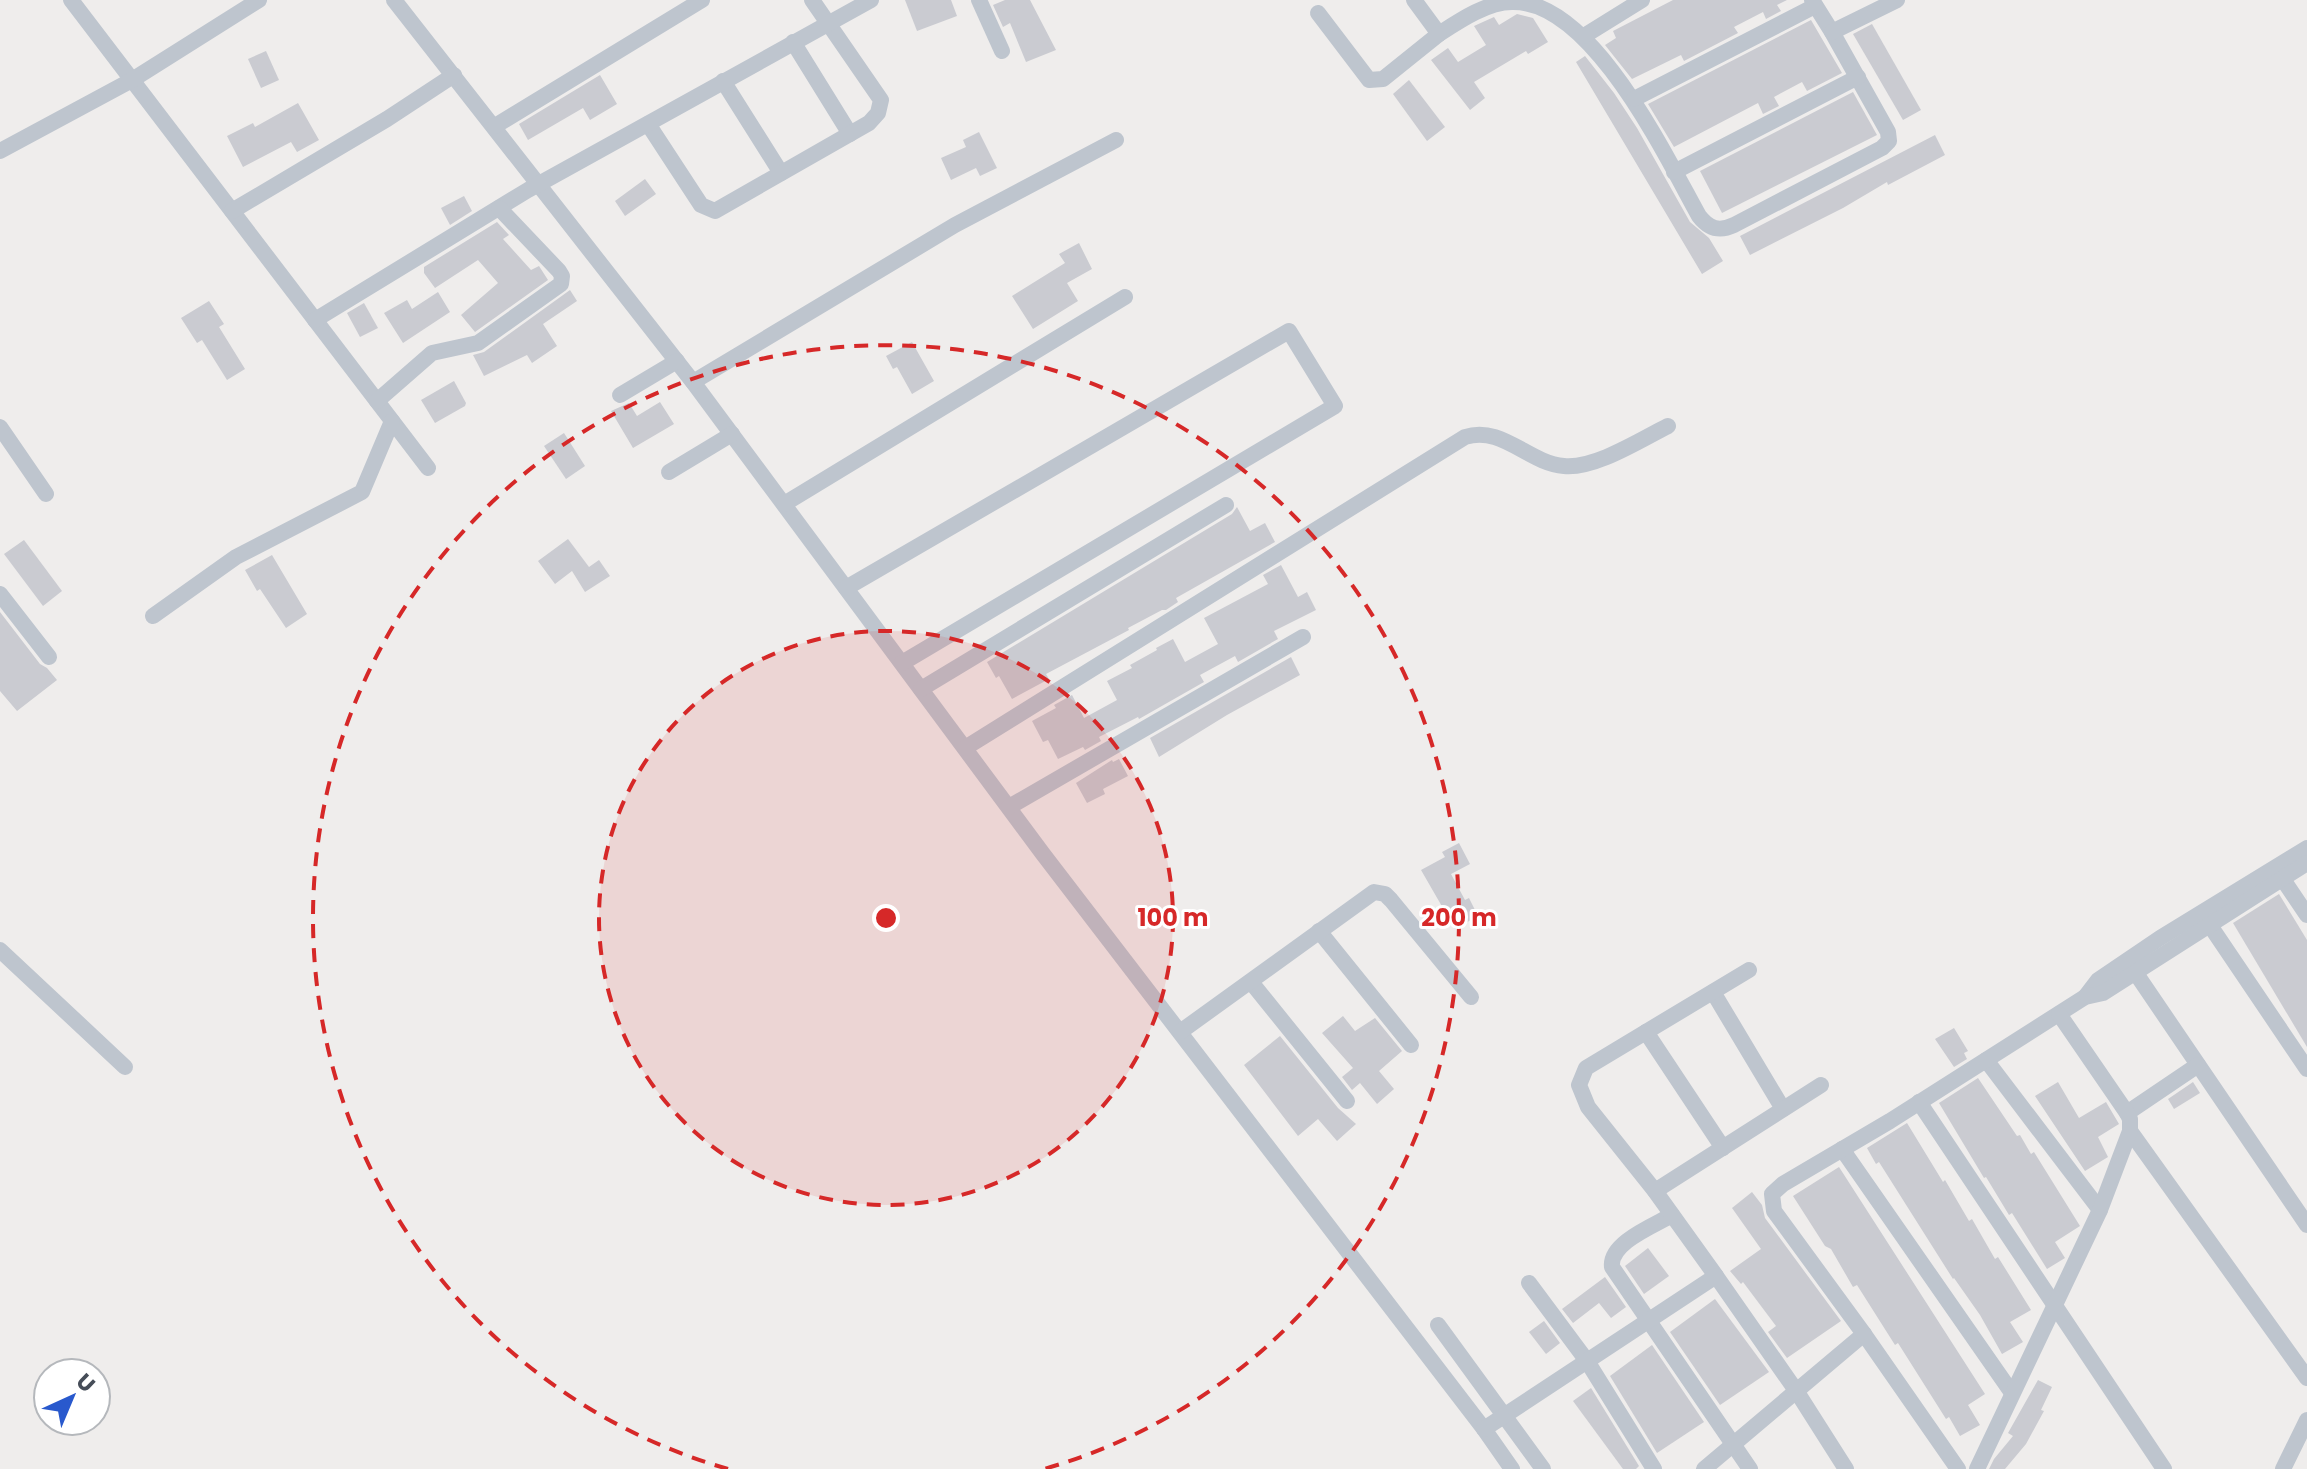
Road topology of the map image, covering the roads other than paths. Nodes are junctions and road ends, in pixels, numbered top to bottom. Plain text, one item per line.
1 (71, 0) edge
2 (259, 0) edge
3 (394, 0) edge
4 (702, 0) edge
5 (812, 0) edge
6 (871, 0) edge
7 (979, 0) edge
8 (1414, 0) edge
9 (1897, 0) edge
10 (1512, 1) edge
11 (1636, 1) edge
12 (1813, 3) edge
13 (1318, 13) dead end
14 (827, 23) junction
15 (1832, 32) junction
16 (1439, 34) junction
17 (1584, 36) junction
18 (793, 42) junction
19 (1002, 51) dead end
20 (1858, 77) junction
21 (450, 78) junction
22 (132, 80) junction
23 (723, 81) junction
24 (1634, 99) junction
25 (648, 124) junction
26 (495, 126) junction
27 (850, 134) junction
28 (1116, 140) dead end
29 (0, 151) edge
30 (1674, 172) junction
31 (781, 173) junction
32 (534, 187) junction
33 (505, 204) junction
34 (232, 211) junction
35 (1125, 297) dead end
36 (315, 320) junction
37 (671, 365) junction
38 (693, 382) junction
39 (626, 392) dead end
40 (377, 401) junction
41 (392, 421) junction
42 (1668, 426) dead end
43 (0, 427) edge
44 (727, 438) junction
45 (428, 468) dead end
46 (669, 472) dead end
47 (46, 494) dead end
48 (784, 504) junction
49 (1226, 505) dead end
50 (846, 588) junction
51 (0, 594) edge
52 (153, 616) dead end
53 (1303, 637) dead end
54 (49, 657) dead end
55 (902, 663) junction
56 (921, 689) junction
57 (965, 748) junction
58 (1009, 807) junction
59 (2307, 848) edge
60 (2307, 863) edge
61 (2282, 878) junction
62 (2307, 915) edge
63 (2209, 924) junction
64 (1319, 931) junction
65 (0, 950) edge
66 (1749, 970) dead end
67 (2135, 972) junction
68 (1251, 982) junction
69 (1713, 992) junction
70 (1471, 997) dead end
71 (2085, 997) junction
72 (2059, 1014) junction
73 (1180, 1032) junction
74 (1646, 1032) junction
75 (1411, 1045) dead end
76 (1986, 1060) junction
77 (2198, 1065) junction
78 (125, 1067) dead end
79 (2307, 1069) edge
80 (1821, 1085) dead end
81 (1347, 1101) dead end
82 (1919, 1102) junction
83 (1783, 1109) junction
84 (2127, 1113) junction
85 (2130, 1131) junction
86 (1723, 1148) junction
87 (1842, 1149) junction
88 (1655, 1191) junction
89 (2100, 1210) junction
90 (1672, 1215) junction
91 (2307, 1225) edge
92 (1716, 1276) junction
93 (1529, 1283) dead end
94 (2055, 1304) junction
95 (1648, 1320) junction
96 (1438, 1325) dead end
97 (1864, 1334) junction
98 (1587, 1361) junction
99 (2307, 1378) edge
100 (1797, 1392) junction
101 (2012, 1393) junction
102 (1505, 1415) junction
103 (2307, 1420) edge
104 (1484, 1429) junction
105 (1734, 1445) junction
106 (1512, 1469) edge
107 (1543, 1469) edge
108 (1654, 1469) edge
109 (1704, 1469) edge
110 (1750, 1469) edge
111 (1846, 1469) edge
112 (1958, 1469) edge
113 (1977, 1469) edge
114 (2164, 1469) edge
115 (2283, 1469) edge

1 - 22 street
2 - 22 street
3 - 21 street
4 - 26 street
5 - 14 street
6 - 14 street
7 - 19 street
8 - 16 street
9 - 15 street
10 - 16 street
10 - 17 street
11 - 17 street
12 - 15 street
12 - 24 street
13 - 16 street
14 - 18 street
14 - 27 street
15 - 20 street
17 - 24 street
18 - 23 street
18 - 27 street
20 - 30 street
20 - 30 street
21 - 26 street
21 - 34 street
22 - 29 street
22 - 34 street
23 - 25 street
23 - 31 street
24 - 30 street
25 - 31 street
25 - 32 street
26 - 32 street
27 - 31 street
28 - 38 street
32 - 33 street
32 - 37 street
33 - 36 street
33 - 40 street
34 - 36 street
35 - 48 street
36 - 40 street
37 - 38 street
37 - 39 street
38 - 44 street
40 - 41 street
41 - 45 street
41 - 52 street
42 - 57 street
43 - 47 street
44 - 46 street
44 - 48 street
48 - 50 street
49 - 56 street
50 - 55 street
50 - 55 street
51 - 54 street
53 - 58 street
55 - 56 street
56 - 57 street
57 - 58 street
58 - 73 street
59 - 71 street
60 - 61 street
61 - 62 street
61 - 63 street
63 - 67 street
63 - 79 street
64 - 68 street
64 - 70 street
64 - 75 street
65 - 78 street
66 - 69 street
67 - 71 street
67 - 77 street
68 - 73 street
68 - 81 street
69 - 74 street
69 - 83 street
71 - 72 street
72 - 76 street
72 - 84 street
73 - 104 street
74 - 86 street
74 - 88 street
76 - 82 street
76 - 89 street
77 - 84 street
77 - 91 street
80 - 83 street
82 - 87 street
82 - 94 street
83 - 86 street
84 - 85 street
85 - 89 street
85 - 99 street
86 - 88 street
87 - 97 street
87 - 101 street
88 - 90 street
89 - 94 street
90 - 92 street
90 - 95 street
92 - 95 street
92 - 100 street
93 - 98 street
94 - 101 street
94 - 114 street
95 - 98 street
95 - 105 street
96 - 102 street
97 - 100 street
97 - 112 street
98 - 102 street
98 - 108 street
100 - 105 street
100 - 111 street
101 - 113 street
102 - 104 street
102 - 107 street
103 - 115 street
104 - 106 street
105 - 109 street
105 - 110 street

